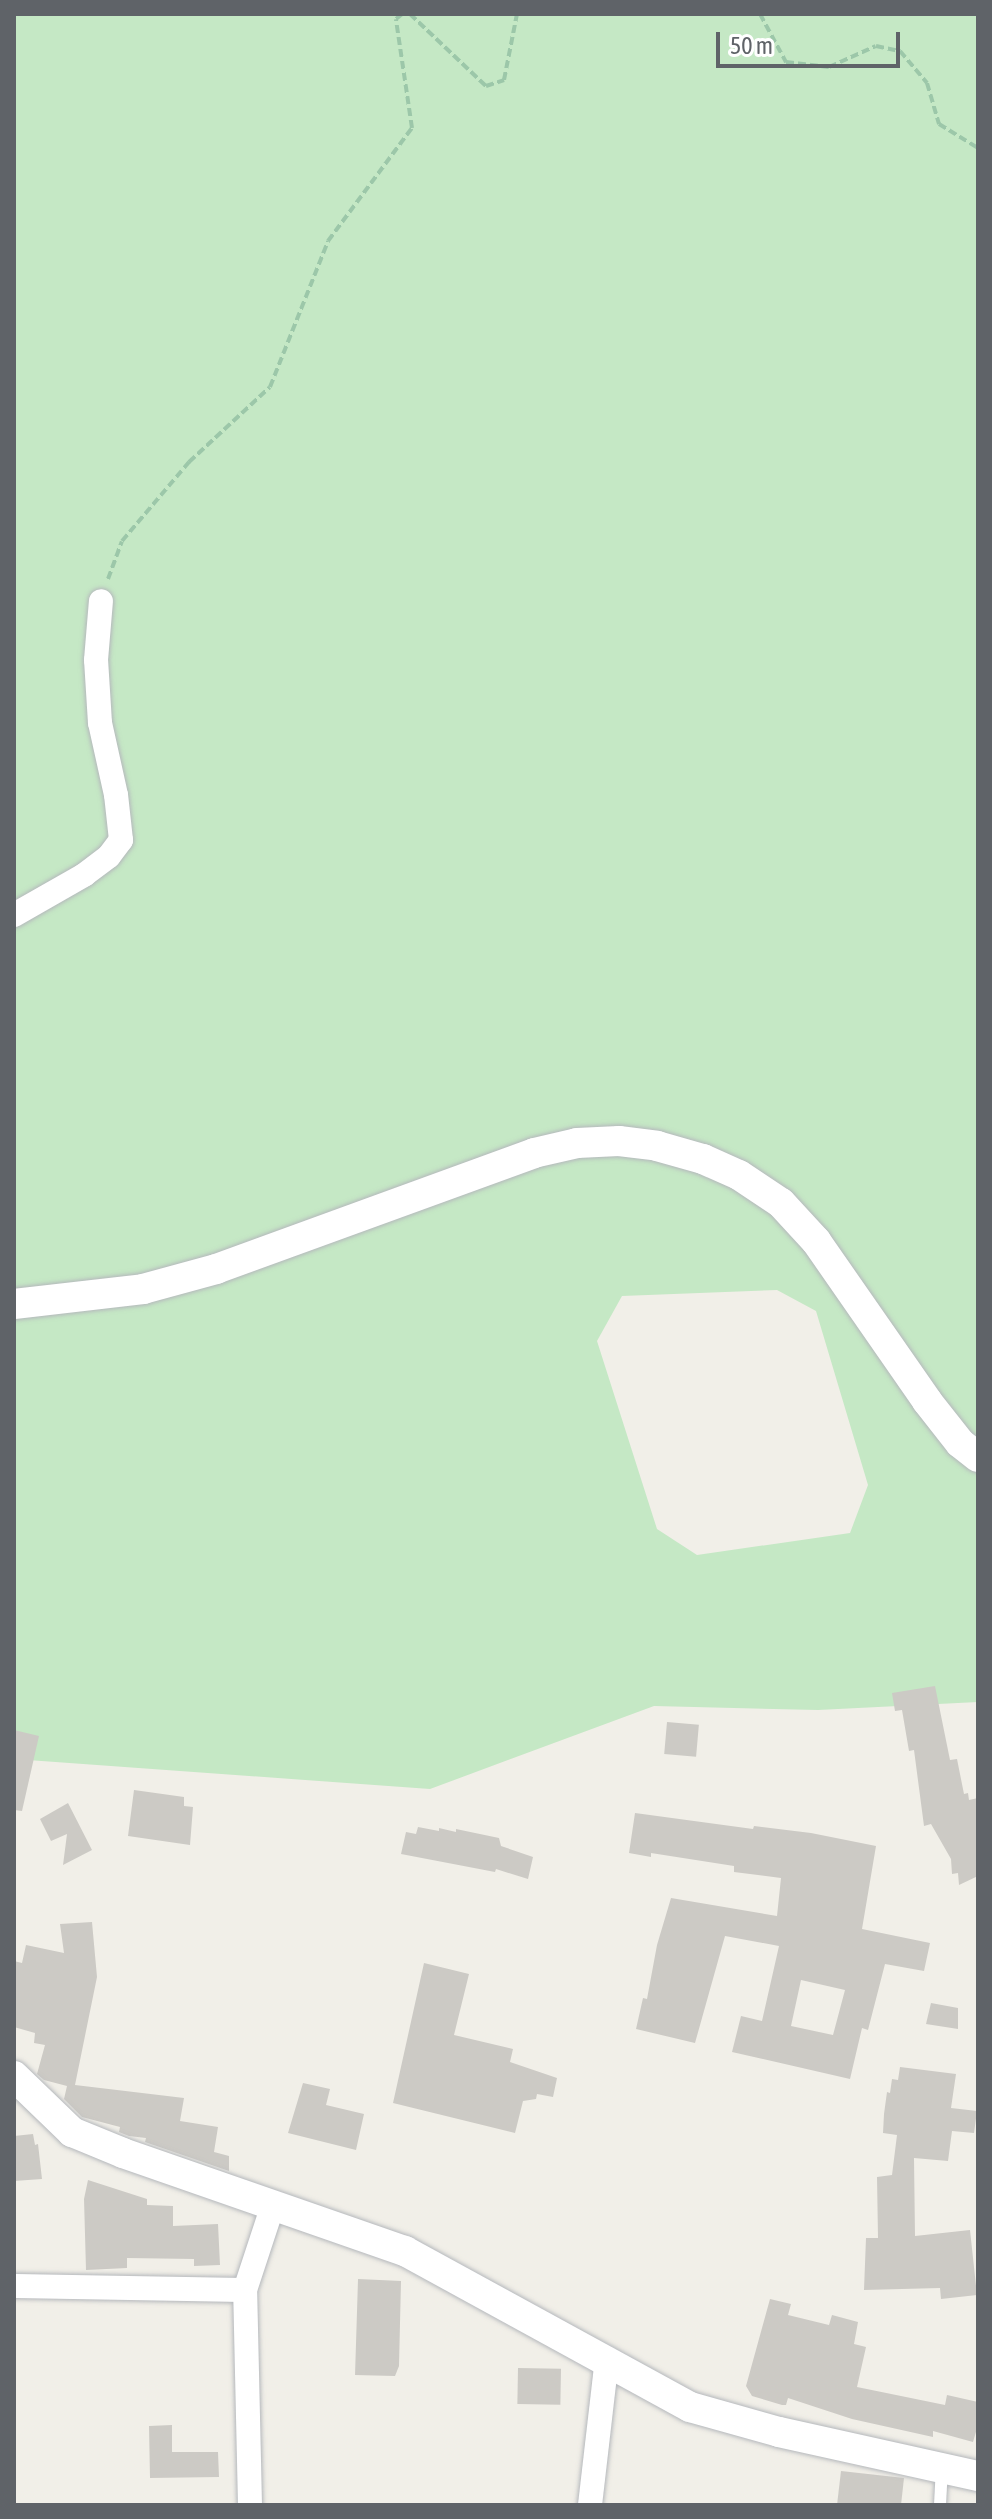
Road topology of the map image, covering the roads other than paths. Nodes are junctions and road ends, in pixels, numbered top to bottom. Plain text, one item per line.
1 (101, 601) road end
2 (14, 915) edge
3 (14, 1304) edge
4 (978, 1457) edge
5 (14, 2076) edge
6 (273, 2205) junction
7 (14, 2286) edge
8 (245, 2290) junction
9 (607, 2359) junction
10 (942, 2468) junction
11 (978, 2476) edge
12 (250, 2505) edge
13 (590, 2505) edge
14 (940, 2505) edge

1 - 2 street
3 - 4 street
5 - 6 street
6 - 8 street
6 - 9 street
7 - 8 street
8 - 12 street
9 - 10 street
9 - 13 street
10 - 11 street
10 - 14 lane

